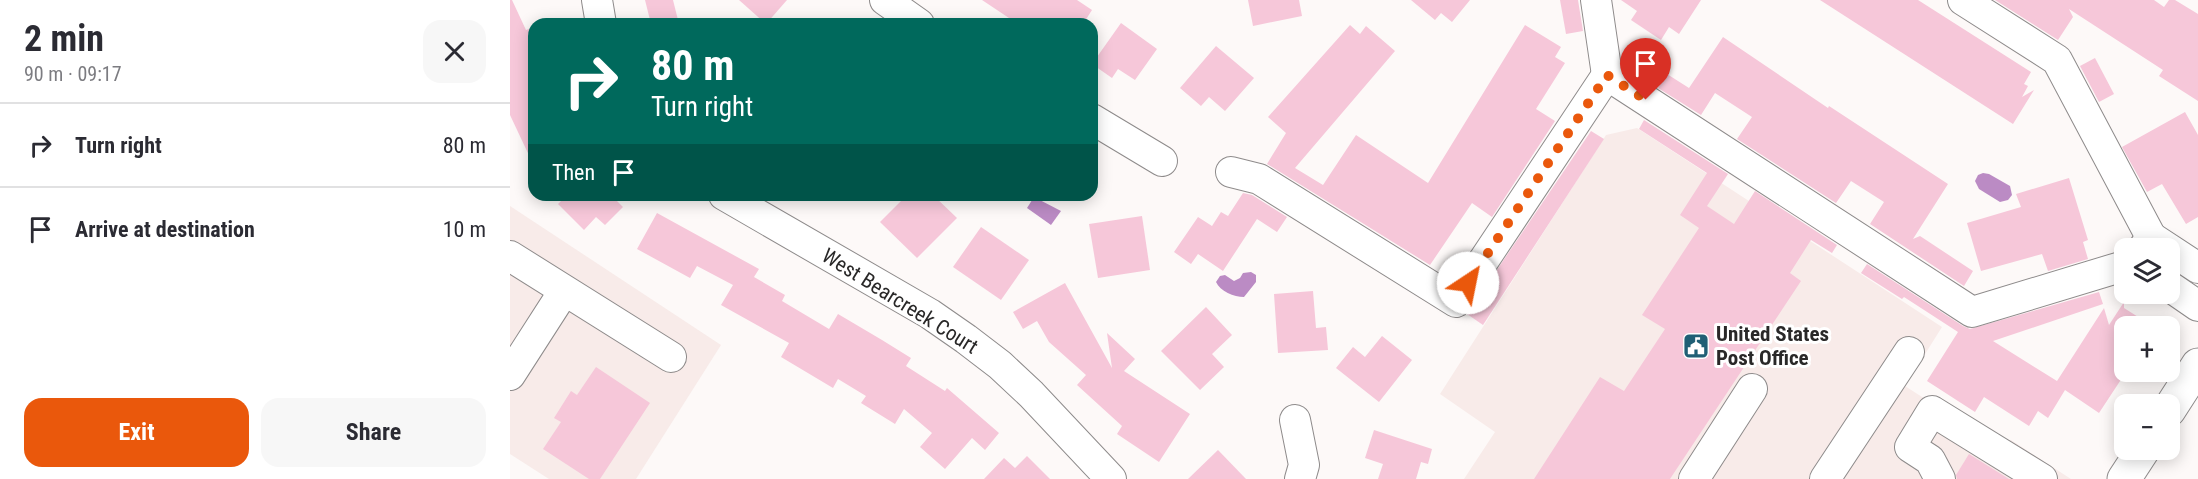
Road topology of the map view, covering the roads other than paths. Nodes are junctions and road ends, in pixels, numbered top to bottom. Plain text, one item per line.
1 (597, 0) edge
2 (885, 0) edge
3 (1596, 0) edge
4 (1963, 0) edge
5 (600, 18) edge
6 (910, 18) edge
7 (1607, 75) junction
8 (1098, 123) edge
9 (1162, 161) dead end
10 (1231, 172) dead end
11 (734, 201) edge
12 (2145, 238) edge
13 (510, 256) edge
14 (2180, 259) edge
15 (2198, 268) edge
16 (2114, 269) edge
17 (564, 291) junction
18 (2180, 294) edge
19 (2198, 306) edge
20 (1909, 352) dead end
21 (671, 357) dead end
22 (2198, 365) edge
23 (510, 375) edge
24 (1752, 389) dead end
25 (2179, 394) edge
26 (1295, 420) dead end
27 (2136, 460) edge
28 (1111, 479) edge
29 (1300, 479) edge
30 (1694, 479) edge
31 (1826, 479) edge
32 (1940, 479) edge
33 (2042, 479) edge
34 (2124, 479) edge

1 - 5 street
2 - 6 street
3 - 7 street
4 - 12 street
7 - 10 street
7 - 16 street
8 - 9 street
11 - 28 street, West Bearcreek Court
13 - 17 street
14 - 15 street
17 - 21 street
17 - 23 street
18 - 19 street
20 - 31 street
22 - 25 main road
24 - 30 street
26 - 29 street
27 - 34 main road
32 - 33 street

